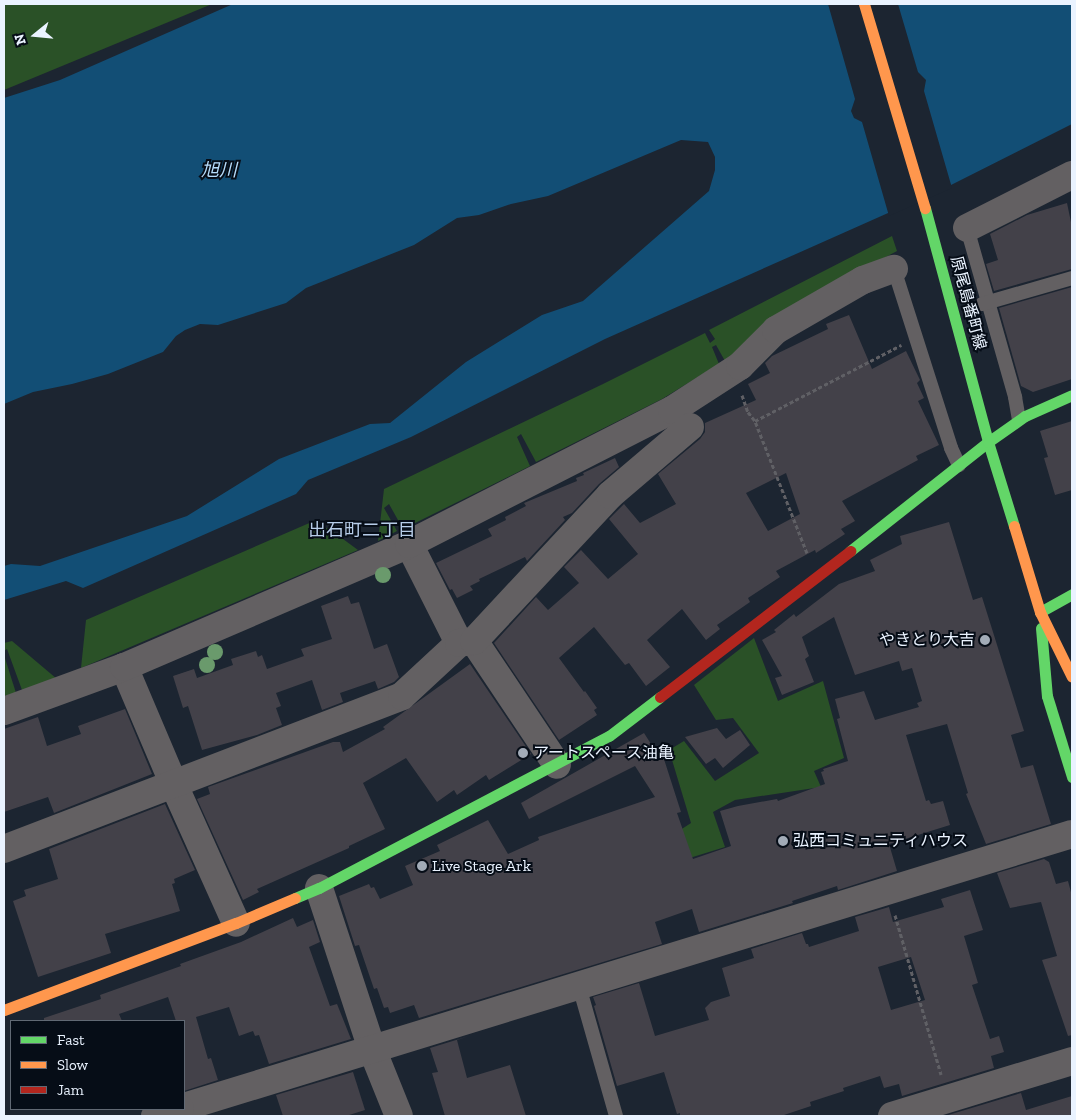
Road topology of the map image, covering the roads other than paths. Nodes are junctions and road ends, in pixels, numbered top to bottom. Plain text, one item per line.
1 (864, 4) edge
2 (1072, 175) edge
3 (967, 228) joint
4 (894, 269) joint
5 (1072, 278) edge
6 (985, 303) junction
7 (1072, 396) edge
8 (1019, 420) junction
9 (690, 427) dead end
10 (988, 442) junction
11 (959, 466) junction
12 (409, 544) junction
13 (1072, 594) edge
14 (1064, 611) dead end
15 (1040, 612) junction
16 (467, 642) junction
17 (124, 667) junction
18 (1072, 677) edge
19 (4, 710) edge
20 (557, 765) junction
21 (1072, 777) edge
22 (174, 785) junction
23 (1072, 834) edge
24 (4, 849) edge
25 (319, 888) junction
26 (236, 923) junction
27 (579, 986) junction
28 (4, 1010) edge
29 (372, 1049) junction
30 (1072, 1061) edge
31 (185, 1108) edge
32 (176, 1110) edge
33 (155, 1116) edge
34 (399, 1116) edge
35 (616, 1116) edge
36 (892, 1116) edge

1 - 10 street, 原尾島番町線
2 - 3 street
3 - 6 lane
4 - 11 lane
4 - 12 street
5 - 6 lane
6 - 8 lane
7 - 8 street
8 - 10 street
9 - 16 street
10 - 11 street
10 - 15 street, 原尾島番町線
11 - 20 street
12 - 16 street
12 - 17 street
13 - 15 street
14 - 15 street
15 - 18 street, 原尾島番町線
15 - 21 street, 原尾島番町線
16 - 20 street
16 - 22 street
17 - 19 street
17 - 22 street
20 - 25 street
22 - 24 street
22 - 26 street
23 - 27 street
25 - 26 street
25 - 29 street
26 - 28 street
27 - 29 street
27 - 35 lane
29 - 31 street
29 - 34 street
30 - 36 street
32 - 33 street

